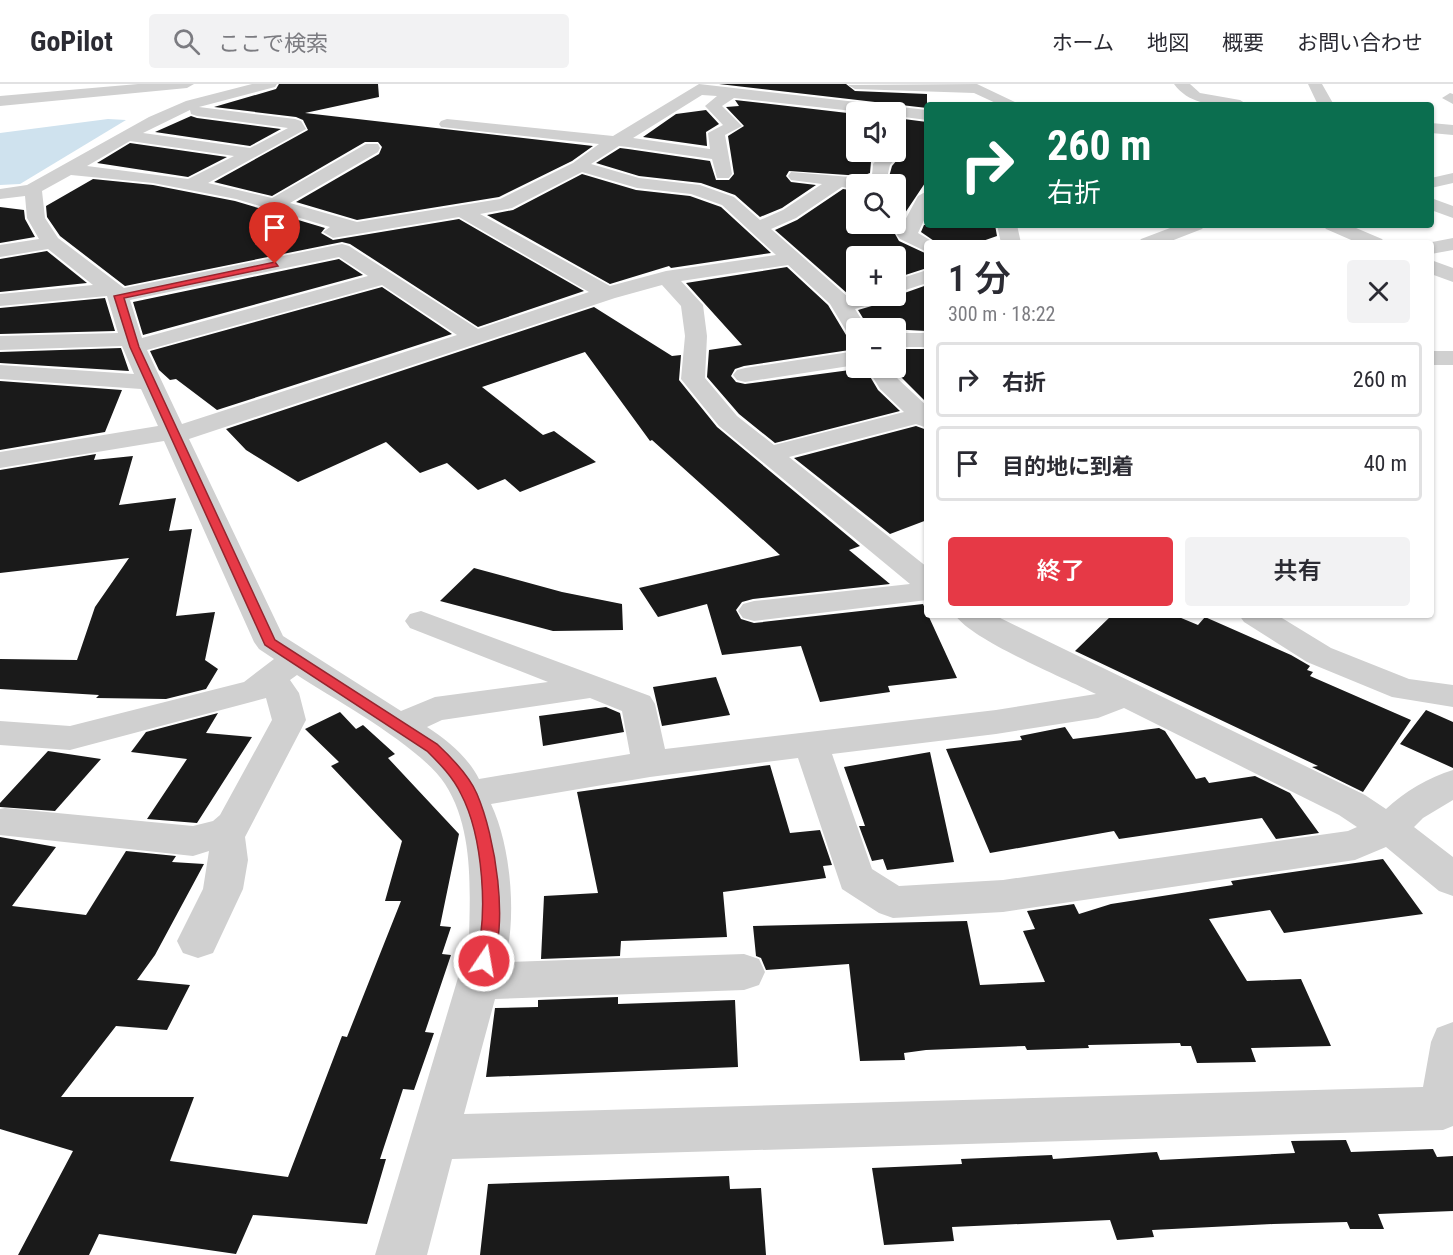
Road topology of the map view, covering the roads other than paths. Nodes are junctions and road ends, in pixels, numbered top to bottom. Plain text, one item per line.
1 (270, 84) edge
2 (1181, 84) edge
3 (1315, 84) edge
4 (855, 85) edge
5 (970, 86) edge
6 (704, 87) edge
7 (730, 94) junction
8 (190, 95) edge
9 (0, 101) edge
10 (1005, 102) edge
11 (1223, 102) edge
12 (1324, 102) edge
13 (922, 115) edge
14 (447, 124) dead end
15 (1434, 128) edge
16 (1453, 129) edge
17 (906, 134) edge
18 (128, 136) junction
19 (616, 141) junction
20 (372, 148) dead end
21 (252, 153) junction
22 (720, 155) junction
23 (884, 162) edge
24 (580, 166) junction
25 (68, 169) junction
26 (797, 176) dead end
27 (1453, 178) edge
28 (837, 182) junction
29 (1434, 182) edge
30 (190, 185) junction
31 (923, 186) edge
32 (33, 190) junction
33 (708, 193) junction
34 (0, 194) edge
35 (275, 204) junction
36 (1434, 205) edge
37 (463, 212) junction
38 (1453, 212) edge
39 (758, 226) junction
40 (355, 228) junction
41 (1187, 228) edge
42 (1340, 228) edge
43 (319, 234) dead end
44 (1156, 240) edge
45 (1368, 240) edge
46 (52, 243) junction
47 (924, 244) edge
48 (1453, 244) edge
49 (1434, 247) edge
50 (0, 251) edge
51 (794, 258) junction
52 (1434, 267) edge
53 (1453, 276) edge
54 (666, 277) junction
55 (924, 277) edge
56 (385, 278) junction
57 (906, 283) edge
58 (116, 293) junction
59 (607, 293) junction
60 (0, 300) edge
61 (846, 305) edge
62 (843, 306) junction
63 (850, 318) edge
64 (475, 337) junction
65 (906, 340) edge
66 (924, 340) edge
67 (0, 343) edge
68 (133, 343) junction
69 (1434, 358) edge
70 (1453, 358) edge
71 (846, 360) edge
72 (0, 372) edge
73 (745, 375) dead end
74 (885, 378) edge
75 (151, 382) junction
76 (924, 417) edge
77 (174, 433) junction
78 (770, 454) junction
79 (0, 460) edge
80 (924, 580) edge
81 (924, 591) edge
82 (754, 611) dead end
83 (976, 618) edge
84 (1260, 618) edge
85 (421, 621) dead end
86 (283, 670) junction
87 (593, 686) junction
88 (1120, 692) junction
89 (1453, 696) edge
90 (399, 726) junction
91 (0, 733) edge
92 (811, 744) junction
93 (650, 764) junction
94 (1453, 783) edge
95 (469, 794) junction
96 (5, 822) dead end
97 (1389, 828) junction
98 (224, 832) junction
99 (1453, 880) edge
100 (198, 941) dead end
101 (744, 972) dead end
102 (477, 981) junction
103 (1453, 1042) edge
104 (434, 1137) junction
105 (401, 1255) edge

1 - 8 street
2 - 11 street
3 - 12 street
4 - 5 street
5 - 10 street
6 - 7 street
6 - 19 street
7 - 13 street
7 - 22 street
8 - 9 street
8 - 18 street
8 - 21 street
13 - 17 street
14 - 19 street
15 - 16 street
18 - 21 street
18 - 25 street
19 - 22 street
19 - 24 street
20 - 35 street
21 - 30 street
22 - 33 street
23 - 28 street
24 - 33 street
24 - 37 street
25 - 30 street
25 - 32 street
26 - 28 street
27 - 29 street
28 - 39 street
30 - 35 street
31 - 47 street
32 - 34 street
32 - 46 street
33 - 39 street
35 - 40 street
36 - 38 street
37 - 40 street
37 - 59 street
39 - 51 street
40 - 43 street
41 - 44 street
42 - 45 street
46 - 50 street
46 - 58 street
48 - 49 street
51 - 54 street
51 - 62 street
52 - 53 street
54 - 59 street
54 - 78 street
55 - 57 street
56 - 58 street
56 - 64 street
56 - 68 street
58 - 60 street
58 - 68 street
59 - 64 street
61 - 62 street
62 - 63 street
64 - 77 street
65 - 66 street
67 - 68 street
68 - 75 street
69 - 70 street
71 - 73 street
72 - 75 street
74 - 76 street
75 - 77 street
76 - 78 street
77 - 79 street
77 - 86 street
78 - 80 street
81 - 82 street
83 - 88 street
84 - 89 street
85 - 87 street
86 - 90 street
86 - 91 street
86 - 98 street
87 - 90 street
87 - 93 street
88 - 92 street
88 - 97 street
90 - 95 street
92 - 93 street
92 - 97 street
93 - 95 street
94 - 97 street
95 - 102 street
96 - 98 street
97 - 99 street
98 - 100 street
101 - 102 street
102 - 104 street
103 - 104 street
104 - 105 street

